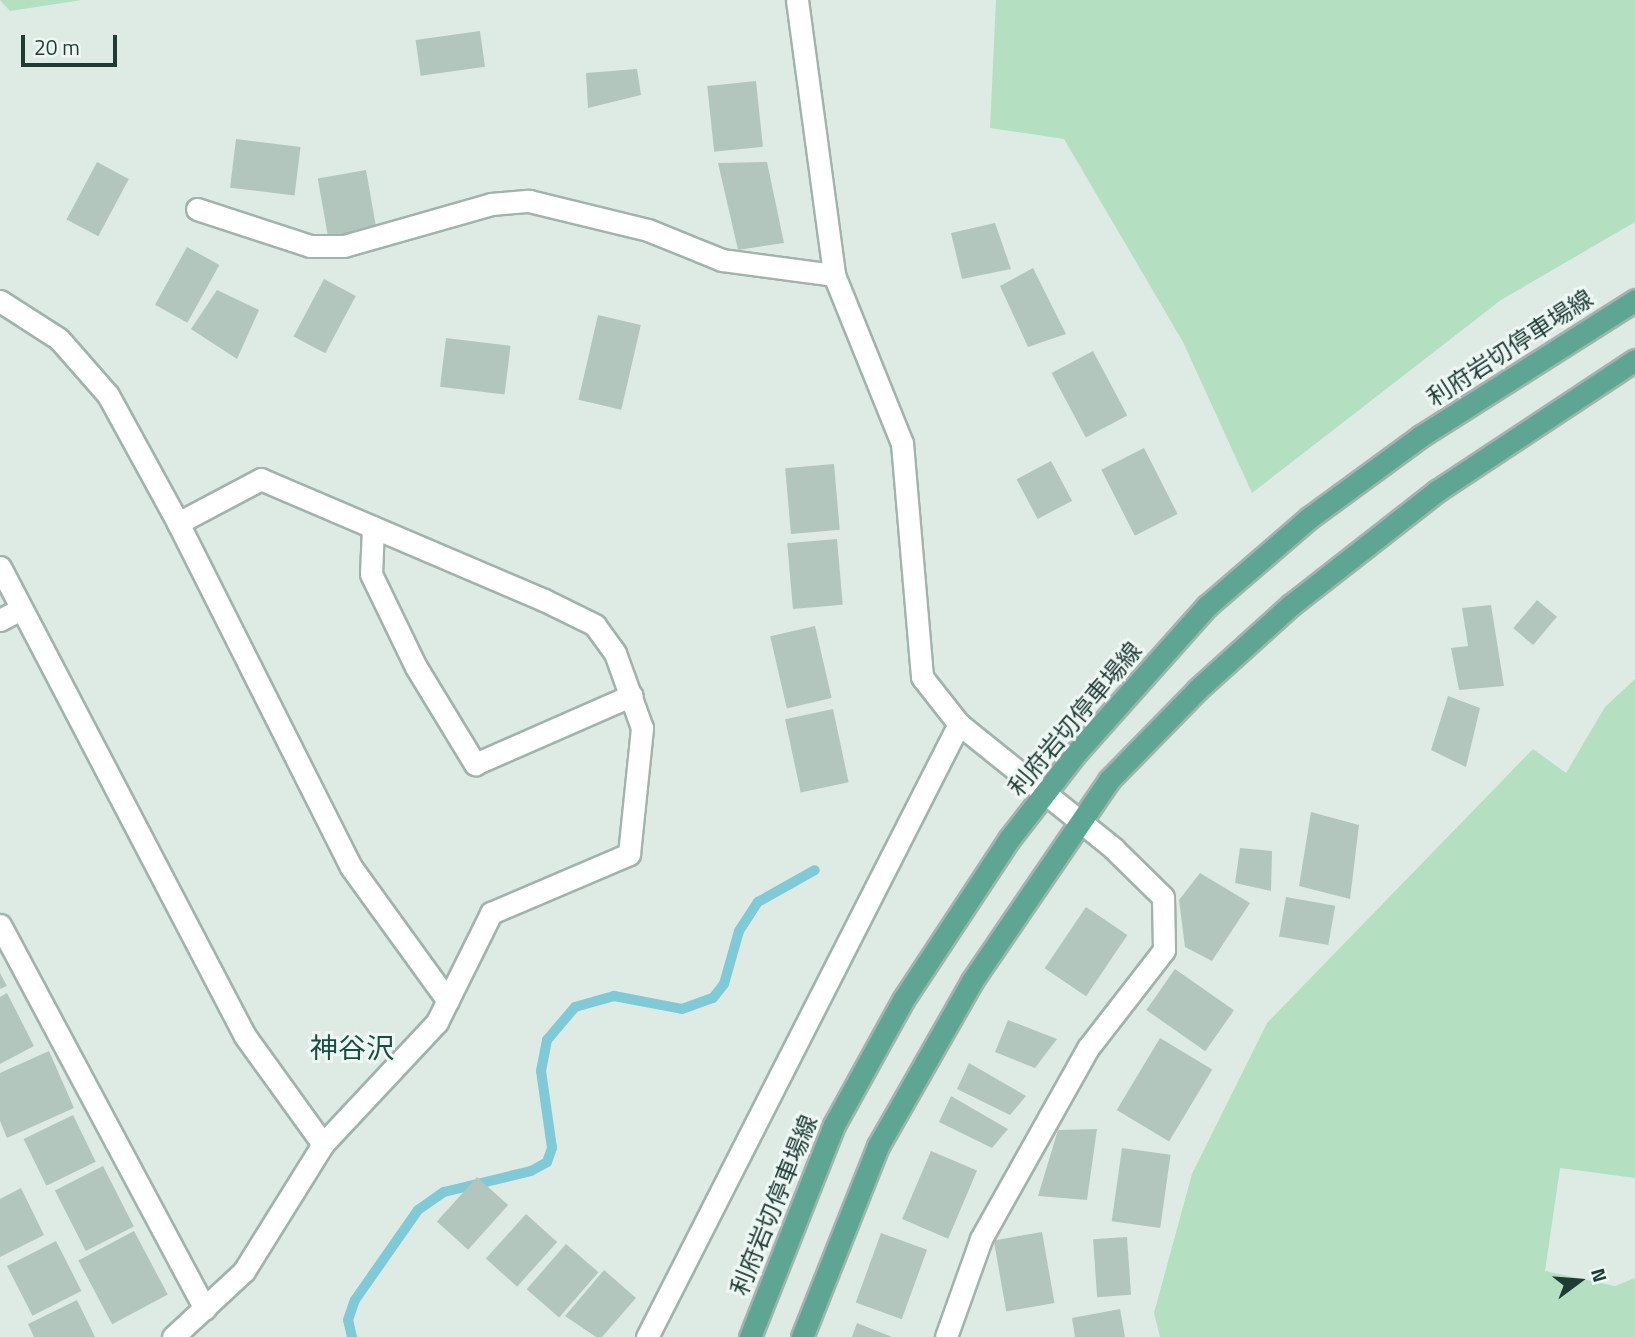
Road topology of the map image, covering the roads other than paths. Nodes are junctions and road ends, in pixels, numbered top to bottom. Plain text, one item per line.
1 (797, 0) edge
2 (197, 209) dead end
3 (834, 275) junction
4 (1635, 300) edge
5 (0, 301) edge
6 (1635, 360) edge
7 (178, 523) junction
8 (373, 527) junction
9 (0, 567) edge
10 (21, 610) junction
11 (0, 620) edge
12 (632, 695) junction
13 (959, 724) junction
14 (1044, 794) junction
15 (1079, 822) junction
16 (0, 925) edge
17 (448, 1001) junction
18 (323, 1144) junction
19 (205, 1309) junction
20 (173, 1337) edge
21 (647, 1337) edge
22 (750, 1337) edge
23 (802, 1337) edge
24 (946, 1337) edge

1 - 3 street
2 - 3 street
3 - 13 street
4 - 14 main road, 利府岩切停車場線
5 - 7 street
6 - 15 main road
7 - 8 street
7 - 17 street
8 - 12 street
8 - 12 street
9 - 10 street
10 - 11 street
10 - 18 street
12 - 17 street
13 - 14 street
13 - 21 street
14 - 15 street
14 - 22 main road, 利府岩切停車場線
15 - 23 main road
15 - 24 street
16 - 19 street
17 - 18 street
18 - 19 street
19 - 20 street

